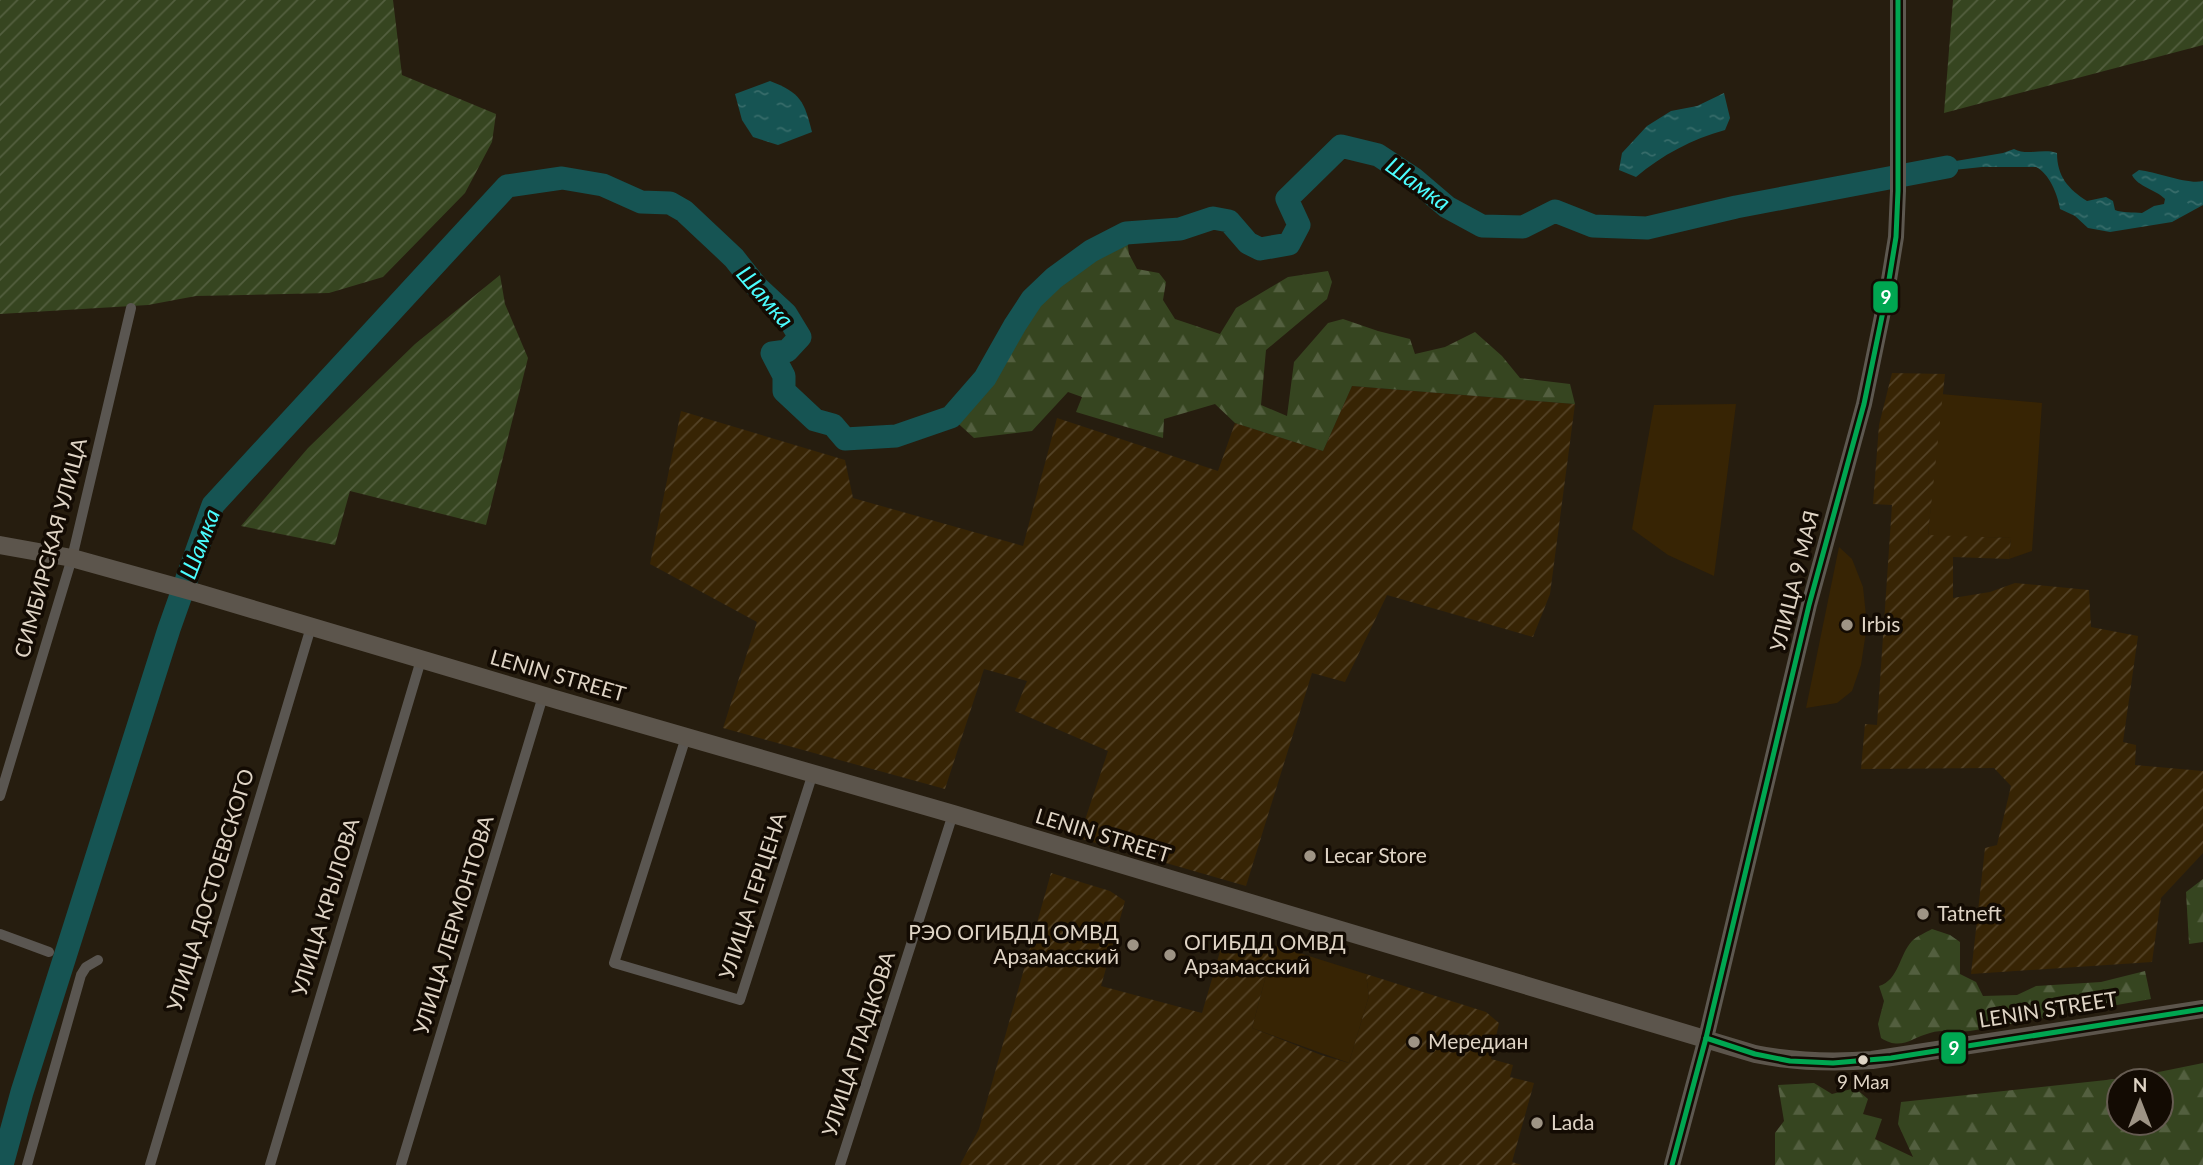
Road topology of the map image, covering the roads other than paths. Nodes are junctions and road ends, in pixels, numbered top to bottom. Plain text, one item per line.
1 (1898, 0) edge
2 (131, 308) dead end
3 (0, 545) edge
4 (72, 558) junction
5 (311, 627) junction
6 (421, 660) junction
7 (543, 696) junction
8 (686, 737) junction
9 (813, 773) junction
10 (0, 796) edge
11 (953, 814) junction
12 (0, 934) edge
13 (49, 952) dead end
14 (98, 960) dead end
15 (2203, 1009) edge
16 (1706, 1038) junction
17 (27, 1165) edge
18 (150, 1165) edge
19 (270, 1165) edge
20 (401, 1165) edge
21 (840, 1165) edge
22 (1672, 1165) edge

1 - 16 main road, УЛИЦА 9 МАЯ
2 - 4 street, СИМБИРСКАЯ УЛИЦА
3 - 4 main road, LENIN STREET
4 - 5 main road, LENIN STREET
4 - 10 street, СИМБИРСКАЯ УЛИЦА
5 - 6 main road, LENIN STREET
5 - 18 street, УЛИЦА ДОСТОЕВСКОГО
6 - 7 main road, LENIN STREET
6 - 19 street, УЛИЦА КРЫЛОВА
7 - 8 main road, LENIN STREET
7 - 20 street, УЛИЦА ЛЕРМОНТОВА
8 - 9 main road, LENIN STREET
8 - 9 street, УЛИЦА ГЕРЦЕНА
9 - 11 main road, LENIN STREET
11 - 16 main road, LENIN STREET
11 - 21 street, УЛИЦА ГЛАДКОВА
12 - 13 street
14 - 17 street
15 - 16 main road, LENIN STREET
16 - 22 main road, УЛИЦА 9 МАЯ

